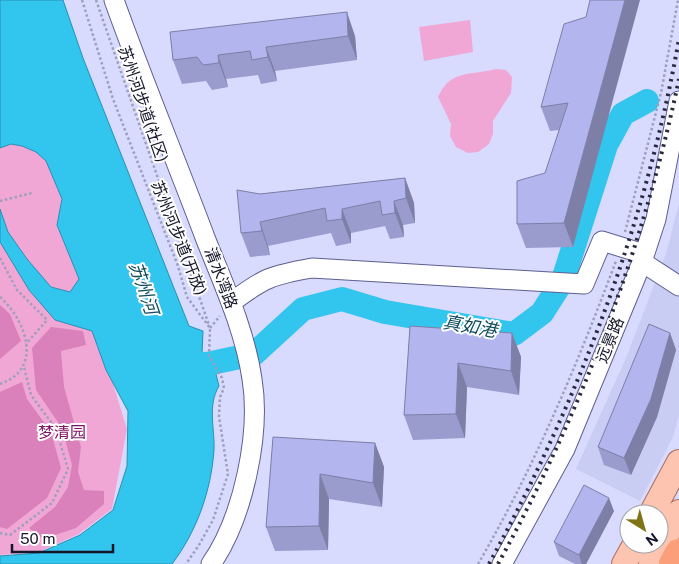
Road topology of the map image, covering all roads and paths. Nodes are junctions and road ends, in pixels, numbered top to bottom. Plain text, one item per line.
1 (82, 0) edge
2 (96, 0) edge
3 (114, 0) edge
4 (678, 0) edge
5 (679, 101) edge
6 (32, 193) dead end
7 (0, 201) edge
8 (621, 247) junction
9 (0, 258) edge
10 (643, 258) junction
11 (679, 286) edge
12 (0, 297) edge
13 (231, 303) junction
14 (210, 330) junction
15 (26, 344) junction
16 (24, 367) junction
17 (0, 384) edge
18 (679, 462) edge
19 (656, 504) edge
20 (679, 512) edge
21 (0, 533) edge
22 (679, 553) edge
23 (216, 562) edge
24 (186, 564) edge
25 (478, 564) edge
26 (502, 564) edge
27 (651, 564) edge
28 (673, 564) edge

1 - 14 path, 苏州河步道(开放)
2 - 14 path, 苏州河步道(社区)
3 - 13 street, 清水湾路
4 - 8 path
5 - 10 street, 远景路
6 - 7 path
8 - 10 street
8 - 13 street
8 - 25 path
9 - 15 path
10 - 11 street
10 - 26 street, 远景路
12 - 15 path
13 - 23 street, 清水湾路
14 - 24 path
15 - 16 path
16 - 17 path
16 - 21 path
18 - 19 main road
20 - 27 main road
22 - 28 highway

